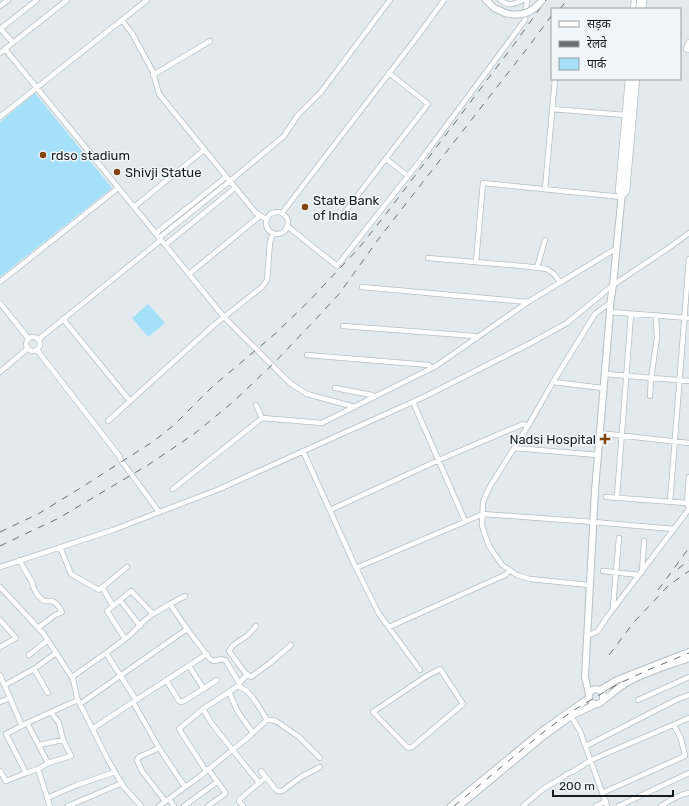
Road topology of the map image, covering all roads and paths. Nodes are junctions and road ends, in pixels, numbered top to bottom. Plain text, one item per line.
1 (8, 0) edge
2 (37, 0) edge
3 (67, 0) edge
4 (147, 0) edge
5 (390, 0) edge
6 (444, 0) edge
7 (486, 0) edge
8 (500, 0) edge
9 (523, 0) edge
10 (527, 0) edge
11 (542, 0) edge
12 (0, 6) edge
13 (122, 20) junction
14 (0, 28) edge
15 (210, 42) dead end
16 (689, 42) edge
17 (13, 43) junction
18 (5, 49) junction
19 (689, 50) edge
20 (0, 53) edge
21 (389, 73) junction
22 (154, 74) junction
23 (555, 80) edge
24 (628, 80) edge
25 (633, 80) edge
26 (637, 80) edge
27 (37, 88) junction
28 (552, 109) junction
29 (625, 115) junction
30 (0, 117) edge
31 (204, 150) junction
32 (386, 159) junction
33 (408, 176) junction
34 (226, 177) junction
35 (230, 181) junction
36 (118, 188) junction
37 (235, 188) junction
38 (545, 189) junction
39 (622, 194) junction
40 (134, 207) junction
41 (344, 212) dead end
42 (282, 213) junction
43 (260, 216) junction
44 (266, 219) junction
45 (287, 226) junction
46 (156, 233) junction
47 (689, 233) edge
48 (273, 234) junction
49 (160, 239) junction
50 (545, 240) dead end
51 (165, 245) junction
52 (616, 250) junction
53 (428, 258) dead end
54 (689, 259) edge
55 (476, 262) junction
56 (537, 268) junction
57 (189, 274) junction
58 (0, 282) edge
59 (560, 282) junction
60 (613, 284) junction
61 (362, 287) dead end
62 (528, 302) junction
63 (0, 303) edge
64 (610, 305) junction
65 (610, 312) junction
66 (631, 314) junction
67 (656, 316) junction
68 (224, 317) junction
69 (687, 318) edge
70 (63, 319) junction
71 (343, 326) dead end
72 (28, 338) junction
73 (477, 338) junction
74 (39, 339) junction
75 (27, 349) junction
76 (37, 350) junction
77 (307, 355) dead end
78 (431, 369) junction
79 (0, 372) edge
80 (605, 374) junction
81 (626, 376) junction
82 (651, 378) junction
83 (680, 380) junction
84 (689, 381) edge
85 (553, 382) junction
86 (335, 388) dead end
87 (603, 388) junction
88 (650, 396) dead end
89 (374, 397) junction
90 (130, 401) junction
91 (413, 402) junction
92 (256, 404) dead end
93 (355, 407) junction
94 (262, 418) junction
95 (108, 421) dead end
96 (528, 426) junction
97 (599, 433) junction
98 (621, 436) junction
99 (675, 442) junction
100 (689, 443) edge
101 (514, 448) junction
102 (303, 451) junction
103 (598, 455) junction
104 (439, 460) junction
105 (689, 477) edge
106 (173, 489) dead end
107 (606, 497) dead end
108 (617, 498) junction
109 (670, 502) junction
110 (686, 503) junction
111 (689, 509) edge
112 (330, 510) junction
113 (159, 512) junction
114 (483, 514) junction
115 (465, 521) junction
116 (593, 522) junction
117 (674, 529) junction
118 (619, 538) dead end
119 (644, 541) dead end
120 (60, 547) junction
121 (19, 560) junction
122 (0, 567) edge
123 (127, 567) dead end
124 (356, 568) junction
125 (510, 570) junction
126 (603, 571) dead end
127 (616, 572) junction
128 (640, 573) junction
129 (589, 585) junction
130 (0, 587) edge
131 (102, 587) junction
132 (2, 593) edge
133 (185, 596) dead end
134 (120, 600) junction
135 (170, 604) junction
136 (113, 606) junction
137 (614, 608) junction
138 (153, 614) junction
139 (0, 620) edge
140 (140, 626) junction
141 (256, 626) dead end
142 (388, 627) junction
143 (38, 628) junction
144 (187, 629) junction
145 (587, 636) junction
146 (125, 639) junction
147 (48, 640) junction
148 (291, 645) dead end
149 (0, 647) edge
150 (689, 652) edge
151 (56, 653) junction
152 (106, 653) junction
153 (207, 654) junction
154 (29, 655) dead end
155 (689, 658) edge
156 (189, 666) junction
157 (34, 669) junction
158 (420, 670) dead end
159 (247, 674) junction
160 (0, 675) edge
161 (121, 676) junction
162 (72, 677) junction
163 (585, 677) junction
164 (689, 677) edge
165 (166, 680) junction
166 (217, 680) dead end
167 (239, 684) junction
168 (5, 685) junction
169 (204, 689) junction
170 (599, 690) junction
171 (48, 693) dead end
172 (230, 694) dead end
173 (689, 695) edge
174 (589, 696) junction
175 (10, 698) junction
176 (603, 700) junction
177 (638, 700) dead end
178 (135, 701) junction
179 (0, 702) edge
180 (79, 702) junction
181 (596, 704) junction
182 (203, 710) junction
183 (51, 712) junction
184 (571, 716) junction
185 (689, 718) edge
186 (267, 720) junction
187 (27, 723) junction
188 (674, 725) junction
189 (22, 726) junction
190 (92, 729) junction
191 (253, 733) junction
192 (6, 734) junction
193 (0, 737) edge
194 (63, 740) junction
195 (38, 745) junction
196 (586, 746) junction
197 (412, 747) joint
198 (159, 748) junction
199 (232, 750) junction
200 (320, 758) dead end
201 (591, 760) junction
202 (48, 763) junction
203 (320, 767) dead end
204 (38, 769) junction
205 (207, 770) junction
206 (0, 771) edge
207 (261, 771) dead end
208 (115, 772) junction
209 (26, 773) junction
210 (689, 773) edge
211 (494, 774) junction
212 (266, 777) junction
213 (2, 779) edge
214 (218, 782) junction
215 (122, 783) junction
216 (259, 783) junction
217 (185, 787) junction
218 (689, 793) edge
219 (602, 794) junction
220 (47, 798) junction
221 (167, 800) junction
222 (606, 804) edge
223 (50, 806) edge
224 (68, 806) edge
225 (141, 806) edge
226 (159, 806) edge
227 (174, 806) edge
228 (184, 806) edge
229 (208, 806) edge
230 (243, 806) edge
231 (451, 806) edge
232 (459, 806) edge
233 (523, 806) edge
234 (596, 806) edge
235 (618, 806) edge
236 (661, 806) edge

1 - 12 street
2 - 14 street
3 - 17 street
4 - 13 street
5 - 35 street
6 - 21 street
7 - 11 main road, bridge
8 - 9 street
10 - 33 street
13 - 22 street
13 - 27 street
14 - 17 street
15 - 22 street
16 - 19 street
17 - 18 street
18 - 20 street
18 - 27 street
21 - 32 street
21 - 42 street
22 - 31 street
23 - 28 street
24 - 29 street
25 - 39 main road
26 - 39 street
27 - 30 street
27 - 36 street
28 - 29 street
28 - 38 street
29 - 39 street
31 - 34 street
31 - 40 street
32 - 33 street
32 - 41 street
33 - 45 street
34 - 35 street
34 - 46 street
35 - 37 street
35 - 49 street
36 - 40 street
36 - 58 street
37 - 43 street
37 - 51 street
38 - 39 street
38 - 55 street
39 - 52 main road
40 - 46 street
42 - 44 street
42 - 45 street
43 - 44 street
43 - 57 street
44 - 48 street
45 - 48 street
46 - 49 street
47 - 60 street
48 - 68 street
49 - 51 street
49 - 70 street
50 - 56 street
51 - 57 street
52 - 59 street
52 - 60 main road
53 - 55 street
54 - 69 street
55 - 56 street
56 - 59 street
57 - 68 street
59 - 62 street
60 - 64 main road
60 - 91 street
61 - 62 street
62 - 73 street
63 - 72 street
64 - 65 main road
64 - 85 street
65 - 66 street
65 - 80 main road
66 - 67 street
66 - 81 street
67 - 69 street
67 - 82 street
68 - 90 street
68 - 93 street
69 - 83 street
70 - 74 street
70 - 90 street
71 - 73 street
72 - 74 street
72 - 75 street
73 - 78 street
74 - 76 street
75 - 76 street
75 - 79 street
76 - 113 street
77 - 78 street
78 - 89 street
80 - 81 street
80 - 87 main road
81 - 82 street
81 - 98 street
82 - 83 street
82 - 88 street
83 - 84 street
83 - 99 street
85 - 87 street
85 - 96 street
86 - 89 street
87 - 97 main road
89 - 93 street
90 - 95 street
91 - 102 street
91 - 104 street
92 - 94 street
93 - 94 street
94 - 106 street
96 - 101 street
96 - 104 street
97 - 98 street
97 - 103 main road
98 - 99 street
98 - 108 street
99 - 100 street
99 - 109 street
101 - 103 street
101 - 114 street
102 - 112 street
102 - 113 street
103 - 116 main road
104 - 112 street
104 - 115 street
105 - 110 street
107 - 108 street
108 - 109 street
109 - 110 street
110 - 111 street
111 - 117 street
112 - 124 street
113 - 120 street
114 - 115 street
114 - 116 street
114 - 125 street
115 - 124 street
116 - 117 street
116 - 129 main road
117 - 128 street
118 - 127 street
119 - 128 street
120 - 121 street
120 - 131 street
121 - 122 street
121 - 143 street
123 - 131 street
124 - 142 street
125 - 129 street
125 - 142 street
126 - 127 street
127 - 128 street
127 - 137 street
128 - 137 street
129 - 145 main road
130 - 132 street
131 - 136 street
132 - 143 street
133 - 135 street
134 - 136 street
134 - 138 street
134 - 140 street
135 - 138 street
135 - 144 street
136 - 146 street
137 - 145 street
138 - 140 street
139 - 149 street
140 - 146 street
141 - 159 street
142 - 158 street
143 - 147 street
144 - 153 street
144 - 161 street
145 - 163 main road
146 - 152 street
147 - 151 street
147 - 154 street
148 - 159 street
150 - 170 main road
151 - 157 street
151 - 162 street
152 - 161 street
152 - 162 street
153 - 156 street
153 - 167 street
155 - 176 main road
156 - 165 street
156 - 169 street
157 - 168 street
157 - 171 street
159 - 167 street
160 - 168 street
161 - 178 street
161 - 180 street
162 - 180 street
163 - 170 main road
163 - 174 main road
164 - 177 street
165 - 169 street
165 - 178 street
166 - 169 street
167 - 182 street
167 - 186 street
168 - 175 street
170 - 174 main road
170 - 176 main road
172 - 191 street
173 - 196 street
174 - 181 main road
174 - 211 main road
175 - 179 street
175 - 189 street
176 - 181 main road
178 - 190 street
178 - 198 street
180 - 183 street
180 - 190 street
181 - 184 main road
182 - 199 street
182 - 205 street
183 - 187 street
183 - 194 street
184 - 196 street
184 - 211 main road
185 - 188 street
186 - 191 street
186 - 200 street
187 - 189 street
187 - 195 street
188 - 201 street
188 - 219 street
189 - 192 street
190 - 208 street
191 - 199 street
192 - 193 street
192 - 209 street
194 - 195 street
194 - 202 street
195 - 202 street
196 - 201 street
197 - 197 street
198 - 217 street
198 - 221 street
199 - 205 street
199 - 216 street
201 - 219 street
201 - 233 street
202 - 204 street
203 - 212 street
204 - 209 street
204 - 220 street
205 - 214 street
205 - 217 street
206 - 213 street
207 - 212 street
208 - 215 street
208 - 220 street
209 - 213 street
210 - 235 street
211 - 231 main road
211 - 232 main road
212 - 216 street
214 - 228 street
214 - 229 street
215 - 224 street
215 - 225 street
216 - 230 street
217 - 221 street
218 - 236 street
219 - 222 street
220 - 223 street
221 - 226 street
221 - 227 street
222 - 234 street

